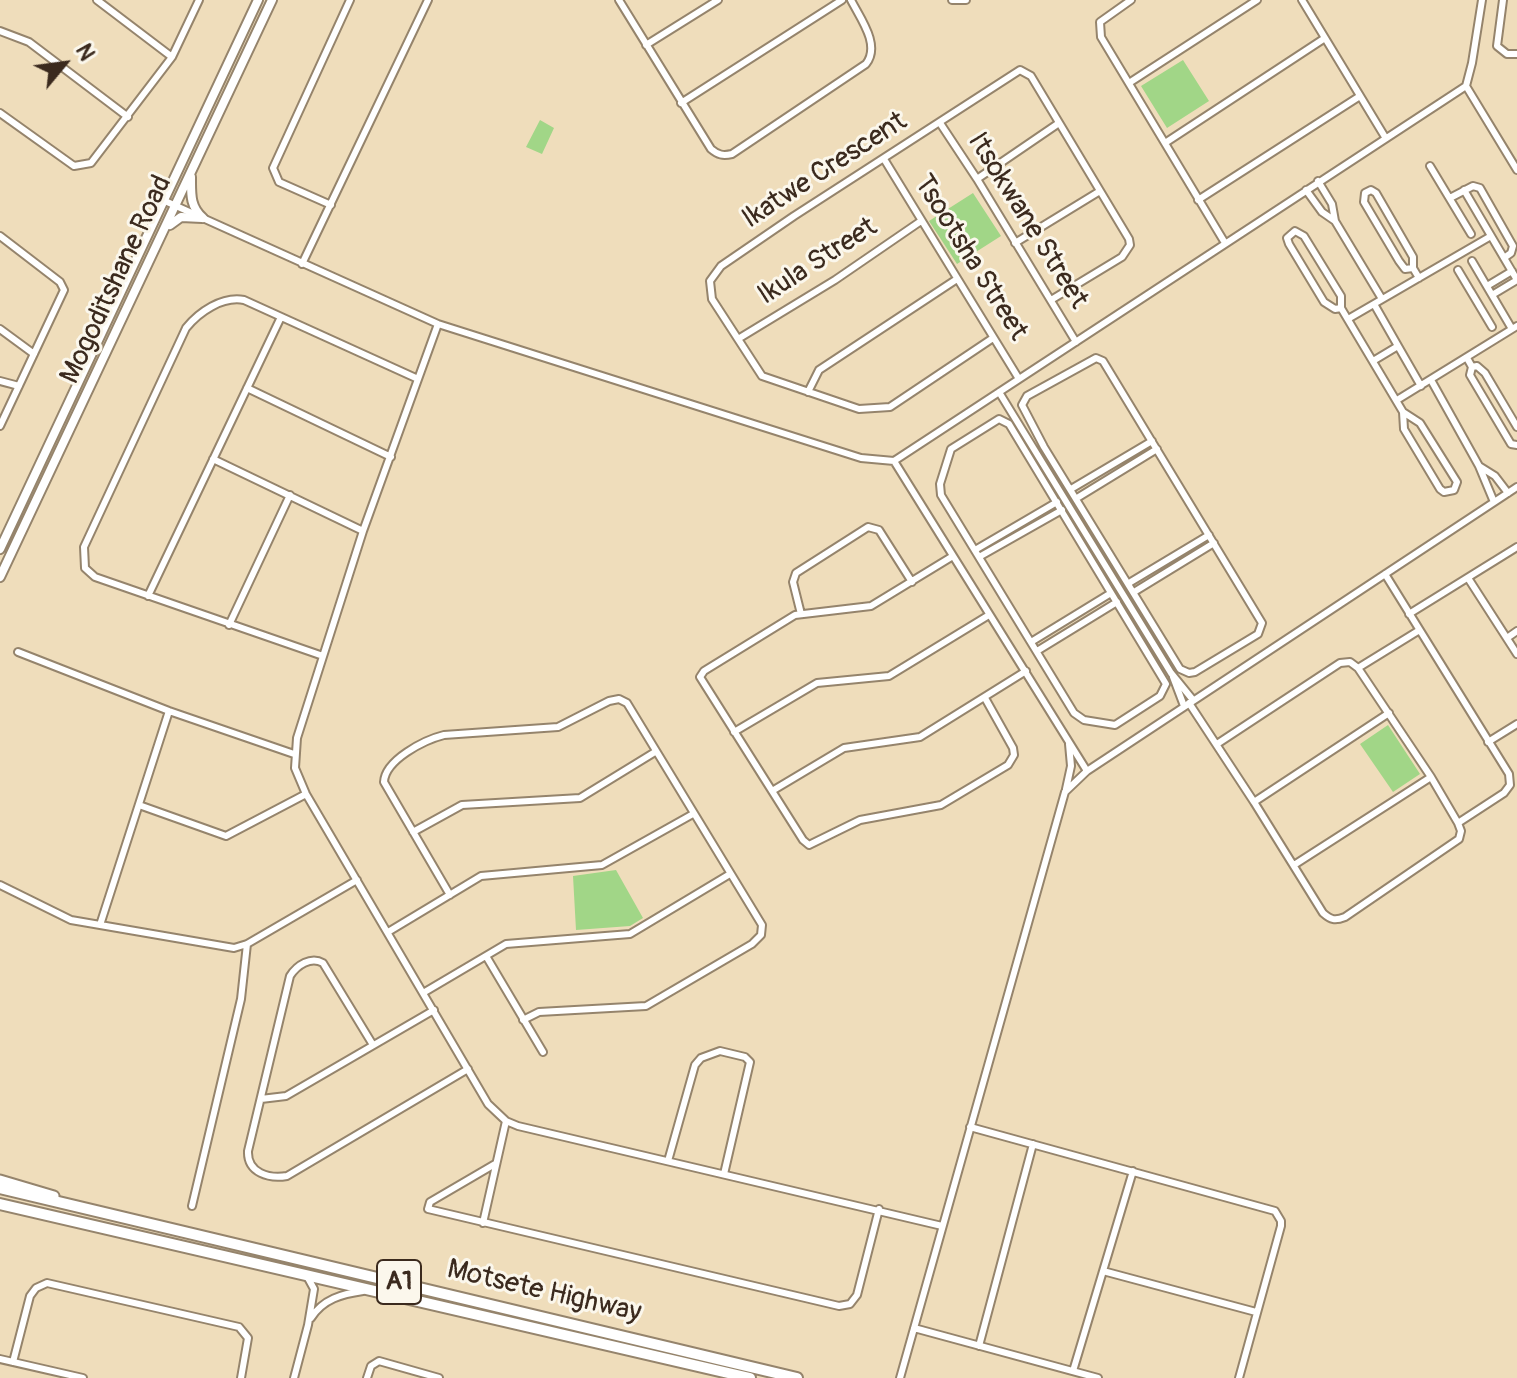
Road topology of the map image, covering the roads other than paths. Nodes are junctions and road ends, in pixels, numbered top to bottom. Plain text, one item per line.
1 (97, 0) edge
2 (199, 0) edge
3 (258, 0) edge
4 (272, 0) edge
5 (350, 0) edge
6 (428, 0) edge
7 (619, 0) edge
8 (718, 0) edge
9 (842, 0) edge
10 (851, 0) edge
11 (952, 0) edge
12 (966, 0) edge
13 (1131, 0) edge
14 (1257, 0) edge
15 (1302, 0) edge
16 (1482, 0) edge
17 (1503, 0) edge
18 (0, 31) edge
19 (1325, 38) junction
20 (646, 45) junction
21 (1517, 54) edge
22 (172, 57) junction
23 (1129, 83) junction
24 (1466, 86) junction
25 (1360, 96) junction
26 (681, 103) junction
27 (0, 113) edge
28 (128, 117) junction
29 (940, 123) junction
30 (1059, 123) junction
31 (1385, 137) junction
32 (1165, 143) junction
33 (884, 159) junction
34 (1430, 166) dead end
35 (1517, 170) edge
36 (191, 173) junction
37 (977, 179) junction
38 (1318, 181) junction
39 (1306, 190) junction
40 (1464, 190) junction
41 (1100, 191) junction
42 (1450, 198) junction
43 (1198, 200) junction
44 (165, 201) junction
45 (331, 205) junction
46 (177, 206) junction
47 (203, 218) junction
48 (921, 221) junction
49 (1335, 221) junction
50 (1395, 225) junction
51 (165, 230) junction
52 (1383, 233) junction
53 (1471, 234) dead end
54 (0, 236) edge
55 (1491, 236) junction
56 (1015, 243) junction
57 (1225, 243) junction
58 (1504, 258) junction
59 (1517, 260) edge
60 (1472, 261) dead end
61 (302, 264) junction
62 (1413, 268) junction
63 (1510, 268) junction
64 (1458, 270) dead end
65 (1478, 270) junction
66 (1419, 278) junction
67 (957, 279) junction
68 (1464, 279) junction
69 (1517, 280) edge
70 (1486, 283) junction
71 (1470, 290) junction
72 (1493, 297) junction
73 (1382, 299) junction
74 (1051, 300) junction
75 (1374, 304) junction
76 (1480, 307) junction
77 (1341, 308) junction
78 (1500, 308) junction
79 (1485, 316) junction
80 (281, 317) junction
81 (1348, 319) junction
82 (438, 324) junction
83 (1492, 327) dead end
84 (1514, 328) edge
85 (0, 329) edge
86 (993, 338) junction
87 (738, 339) junction
88 (1076, 342) junction
89 (1398, 346) junction
90 (34, 354) junction
91 (1467, 358) junction
92 (1373, 361) junction
93 (1472, 367) junction
94 (418, 379) junction
95 (1019, 379) junction
96 (1431, 380) junction
97 (0, 381) edge
98 (19, 386) junction
99 (1421, 386) junction
100 (247, 388) junction
101 (808, 392) junction
102 (999, 392) junction
103 (1397, 400) junction
104 (1504, 404) junction
105 (1403, 412) junction
106 (1492, 412) junction
107 (0, 426) edge
108 (1517, 427) edge
109 (1152, 441) junction
110 (1517, 445) edge
111 (1044, 447) junction
112 (1157, 449) junction
113 (1033, 454) junction
114 (391, 457) junction
115 (213, 459) junction
116 (894, 461) junction
117 (1479, 466) junction
118 (1517, 487) edge
119 (1071, 489) junction
120 (1508, 493) junction
121 (290, 495) junction
122 (1077, 498) junction
123 (1057, 502) junction
124 (1494, 502) junction
125 (1062, 510) junction
126 (363, 531) junction
127 (1209, 535) junction
128 (1103, 541) junction
129 (1214, 543) junction
130 (1517, 547) edge
131 (0, 549) edge
132 (1090, 549) junction
133 (977, 554) junction
134 (953, 556) junction
135 (1385, 574) junction
136 (0, 577) edge
137 (1468, 578) junction
138 (912, 582) junction
139 (1129, 583) junction
140 (1134, 592) junction
141 (1111, 593) junction
142 (148, 596) junction
143 (1117, 602) junction
144 (801, 614) junction
145 (1409, 614) junction
146 (989, 615) junction
147 (229, 625) junction
148 (1418, 631) junction
149 (1517, 631) edge
150 (1160, 635) junction
151 (1507, 638) junction
152 (1151, 641) junction
153 (1031, 642) junction
154 (1144, 645) junction
155 (1037, 651) junction
156 (18, 652) dead end
157 (1517, 654) edge
158 (323, 656) junction
159 (1358, 668) junction
160 (1026, 671) junction
161 (985, 698) junction
162 (1189, 703) junction
163 (169, 711) junction
164 (1389, 713) junction
165 (1517, 724) edge
166 (734, 732) junction
167 (1068, 741) junction
168 (1488, 742) junction
169 (1217, 744) junction
170 (655, 752) junction
171 (294, 754) junction
172 (1087, 771) junction
173 (1431, 777) junction
174 (772, 791) junction
175 (1065, 792) junction
176 (306, 794) junction
177 (1254, 802) junction
178 (139, 805) junction
179 (693, 814) junction
180 (1458, 823) junction
181 (413, 832) junction
182 (1294, 865) junction
183 (730, 874) junction
184 (357, 880) junction
185 (0, 885) edge
186 (450, 895) junction
187 (100, 925) junction
188 (388, 932) junction
189 (247, 944) junction
190 (486, 956) junction
191 (423, 993) junction
192 (434, 1010) junction
193 (523, 1020) junction
194 (373, 1045) junction
195 (543, 1052) dead end
196 (468, 1069) junction
197 (261, 1099) junction
198 (506, 1121) junction
199 (970, 1127) junction
200 (1033, 1144) junction
201 (668, 1161) junction
202 (495, 1164) junction
203 (1133, 1171) junction
204 (724, 1174) junction
205 (0, 1180) edge
206 (0, 1188) edge
207 (0, 1206) edge
208 (192, 1206) dead end
209 (879, 1209) junction
210 (123, 1217) junction
211 (483, 1223) junction
212 (942, 1226) junction
213 (1103, 1271) junction
214 (303, 1274) junction
215 (368, 1290) junction
216 (1256, 1312) junction
217 (308, 1325) junction
218 (914, 1328) junction
219 (979, 1346) junction
220 (0, 1359) edge
221 (13, 1362) junction
222 (1073, 1371) junction
223 (83, 1378) edge
224 (241, 1378) edge
225 (294, 1378) edge
226 (367, 1378) edge
227 (439, 1378) edge
228 (750, 1378) edge
229 (797, 1378) edge
230 (900, 1378) edge
231 (1098, 1378) edge
232 (1239, 1378) edge

1 - 22 street
2 - 22 street
3 - 44 main road, Mogoditshane Road
4 - 36 main road, Mogoditshane Road
5 - 45 street
6 - 45 street
7 - 20 street
8 - 20 street
9 - 26 street
10 - 26 street
11 - 12 street
13 - 23 street
14 - 23 street
15 - 19 street
16 - 24 street
17 - 21 street
18 - 28 street
19 - 25 street
19 - 32 street
20 - 26 street
22 - 28 street
23 - 32 street
24 - 31 street
24 - 35 street
25 - 31 street
25 - 43 street
27 - 28 street
29 - 30 street, Ikatwe Crescent
29 - 33 street, Ikatwe Crescent
29 - 37 street, Itsokwane Street
30 - 37 street
30 - 41 street, Ikatwe Crescent
31 - 38 street
32 - 43 street
33 - 48 street, Tsootsha Street
33 - 87 street, Ikatwe Crescent
34 - 42 street
36 - 46 main road, Mogoditshane Road
36 - 47 main road
37 - 56 street, Itsokwane Street
38 - 39 street
38 - 49 street
39 - 49 street
39 - 57 street
40 - 42 street
40 - 55 street
40 - 58 street
41 - 56 street
41 - 74 street, Ikatwe Crescent
42 - 53 street
43 - 57 street
44 - 46 street
44 - 131 main road, Mogoditshane Road
45 - 61 street
46 - 47 street
46 - 51 main road, Mogoditshane Road
47 - 51 main road
47 - 61 street
48 - 67 street, Tsootsha Street
48 - 87 street, Ikula Street
49 - 73 street
50 - 52 street
50 - 52 street
50 - 62 street
51 - 136 main road, Mogoditshane Road
52 - 62 street
54 - 90 street
55 - 58 street
55 - 66 street
56 - 74 street, Itsokwane Street
57 - 88 street
58 - 63 street
59 - 63 street
60 - 65 street
61 - 82 street
62 - 66 street
63 - 69 street
63 - 70 street
64 - 68 street
65 - 68 street
65 - 70 street
66 - 73 street
67 - 86 street, Tsootsha Street
67 - 101 street
68 - 71 street
69 - 72 street
70 - 71 street
70 - 72 street
71 - 76 street
72 - 76 street
72 - 78 street
73 - 75 street
74 - 88 street, Itsokwane Street
75 - 81 street
75 - 89 street
76 - 79 street
77 - 77 street
77 - 81 street
78 - 79 street
78 - 84 street
79 - 83 street
80 - 94 street
80 - 100 street
80 - 142 street
81 - 92 street
82 - 94 street
82 - 116 street
84 - 91 street
85 - 90 street
86 - 95 street, Tsootsha Street
86 - 101 street, Ikatwe Crescent
87 - 101 street, Ikatwe Crescent
88 - 95 street
89 - 92 street
89 - 99 street
90 - 98 street
91 - 93 street
91 - 96 street
92 - 103 street
93 - 104 street
93 - 106 street
94 - 114 street
95 - 102 street
96 - 99 street
96 - 117 street
97 - 98 street
98 - 107 street
99 - 103 street
100 - 114 street
100 - 115 street
102 - 113 street
102 - 116 street
103 - 105 street
104 - 106 street
104 - 108 street
105 - 105 street
106 - 110 street
109 - 111 street
109 - 112 street
109 - 119 street
111 - 113 street
111 - 119 street
112 - 122 street
112 - 127 street
113 - 123 street
113 - 132 street
113 - 133 street
114 - 126 street
115 - 121 street
115 - 142 street
116 - 134 street
117 - 120 street
117 - 124 street
118 - 120 street
119 - 122 street
120 - 124 street
121 - 126 street
121 - 147 street
122 - 128 street
123 - 125 street
123 - 133 street
124 - 135 street
125 - 132 street
125 - 133 street
126 - 158 street
127 - 129 street
127 - 139 street
128 - 132 street
128 - 139 street
129 - 140 street
129 - 150 street
130 - 137 street
132 - 141 street
132 - 152 street
133 - 153 street
134 - 138 street
134 - 146 street
135 - 145 street
135 - 162 street
137 - 145 street
137 - 151 street
138 - 144 street
138 - 144 street
139 - 140 street
140 - 150 street
141 - 143 street
141 - 153 street
142 - 147 street
143 - 154 street
143 - 155 street
144 - 166 street
145 - 148 street
146 - 160 street
146 - 166 street
147 - 158 street
148 - 159 street
148 - 168 street
149 - 151 street
150 - 152 street
151 - 157 street
152 - 154 street
152 - 162 street
153 - 155 street
154 - 155 street
156 - 163 street
158 - 171 street
159 - 164 street
159 - 169 street
160 - 161 street
160 - 167 street
161 - 174 street
161 - 174 street
162 - 169 street
162 - 172 street
163 - 171 street
163 - 178 street
164 - 173 street
164 - 177 street
165 - 168 street
166 - 174 street
167 - 172 street
167 - 175 street
168 - 180 street
169 - 177 street
170 - 179 street
170 - 181 street
170 - 181 street
171 - 176 street
172 - 175 street
173 - 180 street
173 - 182 street
175 - 199 street
176 - 178 street
176 - 184 street
177 - 182 street
178 - 187 street
179 - 183 street
179 - 186 street
180 - 182 street
181 - 186 street
183 - 190 street
183 - 193 street
184 - 188 street
184 - 189 street
185 - 187 street
186 - 188 street
187 - 189 street
188 - 191 street
189 - 208 street
190 - 191 street
190 - 193 street
191 - 192 street
192 - 194 street
192 - 196 street
193 - 195 street
194 - 197 street
194 - 197 street
196 - 197 street
196 - 198 street
198 - 201 street
198 - 202 street
199 - 200 street
199 - 212 street
200 - 203 street
200 - 219 street
201 - 204 street
201 - 204 street
202 - 211 street
202 - 211 street
203 - 213 street
203 - 216 street
204 - 209 street
205 - 210 main road
206 - 210 highway, Motsete Highway / A1
207 - 214 highway, Motsete Highway / A1
209 - 211 street
209 - 212 street
210 - 229 highway, Motsete Highway / A1
212 - 218 street
213 - 216 street
213 - 222 street
214 - 215 highway, Motsete Highway / A1
214 - 217 street
215 - 217 street
215 - 228 highway, Motsete Highway / A1
216 - 232 street
217 - 225 street
218 - 219 street
218 - 230 street
219 - 222 street
220 - 221 street
221 - 223 street
221 - 224 street
222 - 231 street
226 - 227 street

